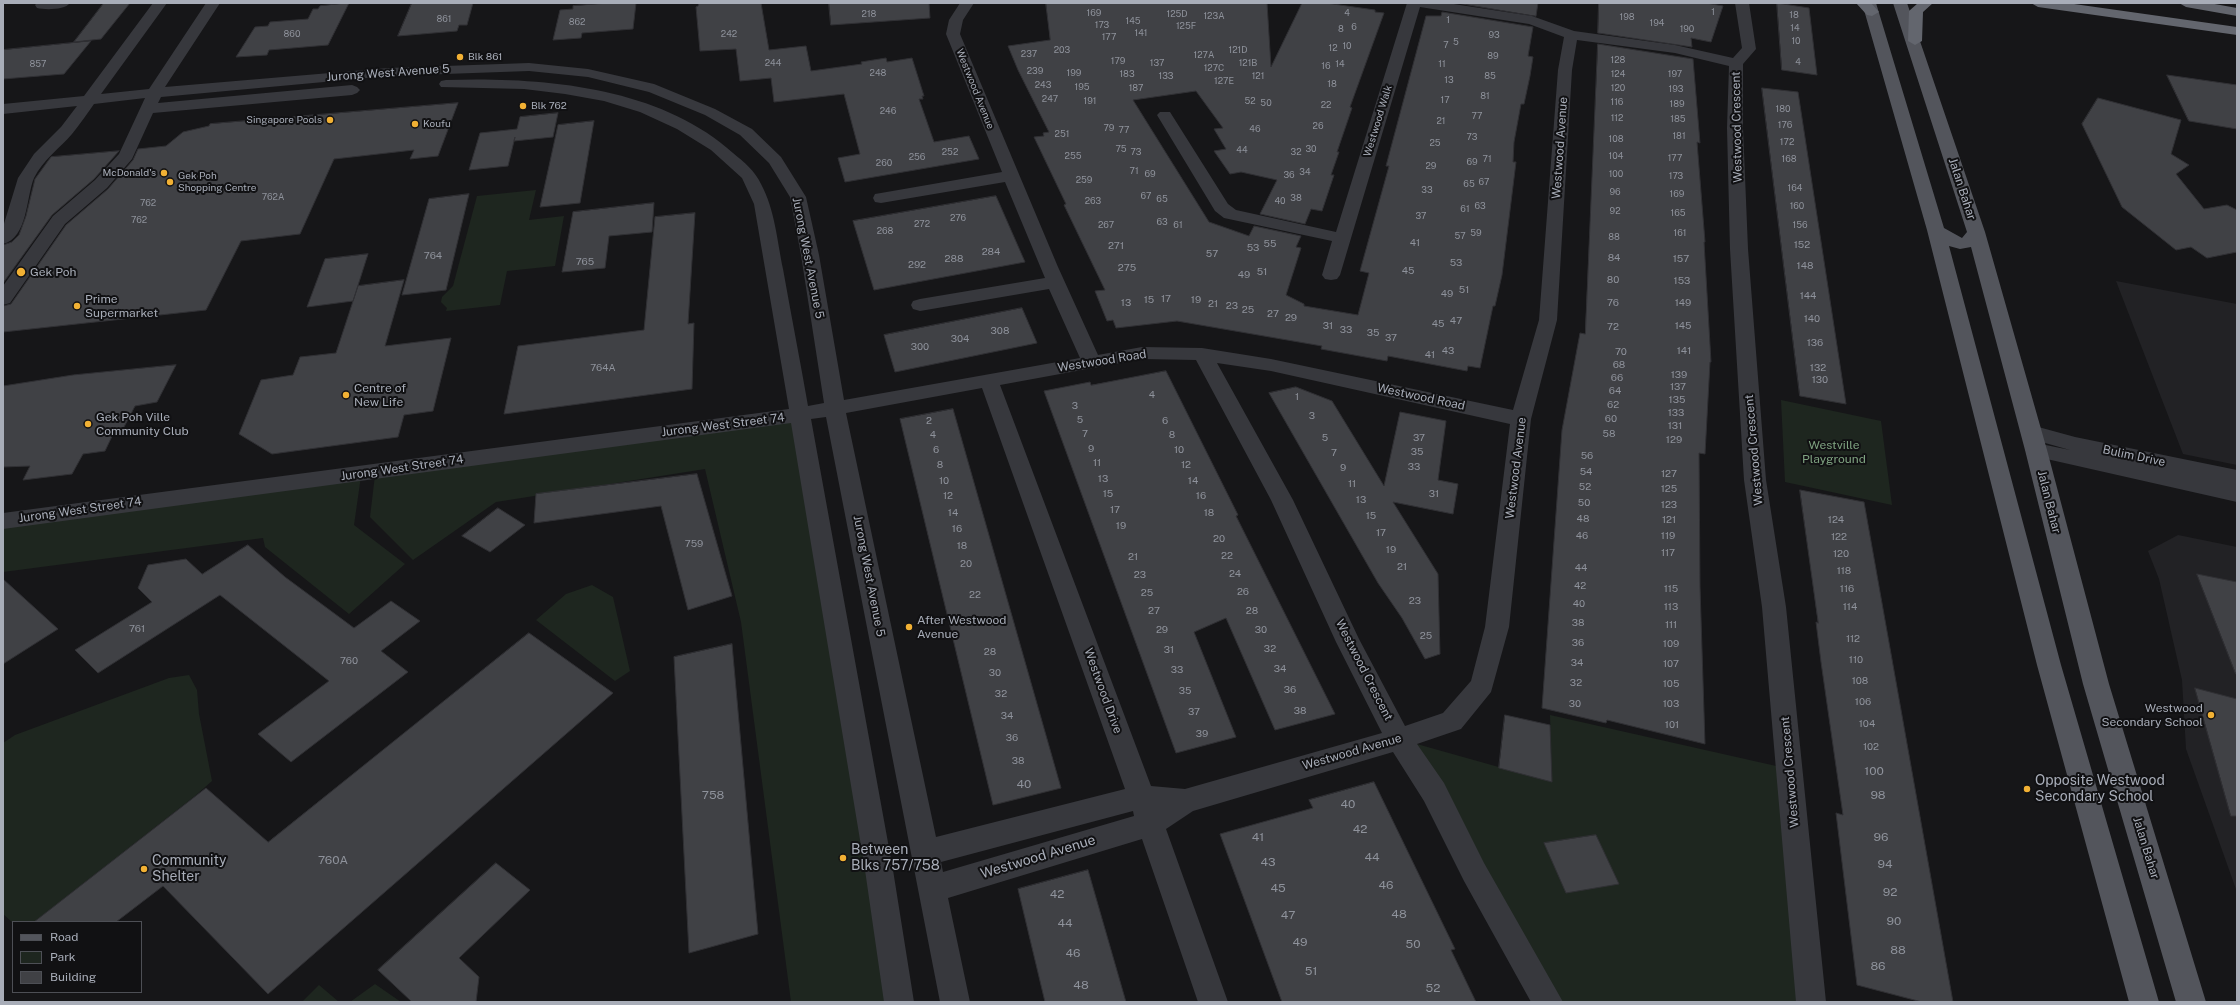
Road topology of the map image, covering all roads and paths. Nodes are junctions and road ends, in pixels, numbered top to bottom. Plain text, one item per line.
1 (63, 3) edge
2 (160, 3) edge
3 (213, 3) edge
4 (967, 3) edge
5 (1414, 3) edge
6 (1420, 3) edge
7 (1742, 3) edge
8 (1900, 3) edge
9 (1926, 3) edge
10 (2038, 3) edge
11 (2186, 3) edge
12 (42, 5) dead end
13 (1868, 6) edge
14 (2237, 12) edge
15 (2237, 30) edge
16 (1572, 35) junction
17 (1915, 42) junction
18 (1736, 64) junction
19 (151, 101) junction
20 (84, 108) junction
21 (3, 109) edge
22 (1165, 115) dead end
23 (3, 122) edge
24 (1010, 176) junction
25 (881, 198) dead end
26 (1936, 230) junction
27 (1976, 232) junction
28 (1342, 238) junction
29 (3, 239) edge
30 (1331, 275) dead end
31 (1056, 282) junction
32 (3, 299) edge
33 (920, 305) dead end
34 (1202, 354) junction
35 (1092, 362) junction
36 (989, 381) junction
37 (835, 409) junction
38 (800, 415) junction
39 (1521, 418) junction
40 (2033, 441) junction
41 (2237, 478) edge
42 (2237, 494) edge
43 (3, 521) edge
44 (1399, 739) junction
45 (1146, 811) junction
46 (925, 853) junction
47 (932, 889) junction
48 (899, 1002) edge
49 (955, 1002) edge
50 (1213, 1002) edge
51 (1548, 1002) edge
52 (1811, 1002) edge
53 (2144, 1002) edge
54 (2191, 1002) edge

1 - 12 street
2 - 20 street
3 - 19 street
4 - 24 street, Westwood Avenue
5 - 28 street, Westwood Walk
6 - 16 street
7 - 18 street
8 - 17 main road, Jalan Bahar
9 - 17 highway
10 - 15 highway
11 - 14 highway
13 - 26 main road
16 - 18 street, Westwood Crescent
16 - 39 street, Westwood Avenue
17 - 27 main road, Jalan Bahar
18 - 52 street, Westwood Crescent
19 - 20 street, Jurong West Avenue 5
19 - 32 street
19 - 37 street, Jurong West Avenue 5
19 - 38 street, Jurong West Avenue 5
20 - 21 street, Jurong West Avenue 5
20 - 23 street, Jurong West Avenue 5
20 - 29 street
22 - 28 street
24 - 25 street
24 - 31 street, Westwood Avenue
26 - 27 main road
26 - 53 main road
27 - 40 main road, Jalan Bahar
28 - 30 street, Westwood Walk
31 - 33 street
31 - 35 street, Westwood Avenue
34 - 35 street, Westwood Road
34 - 39 street, Westwood Road
34 - 44 street, Westwood Crescent
35 - 36 street, Westwood Road
36 - 37 street, Westwood Road
36 - 45 street, Westwood Drive
37 - 38 street, Westwood Road
37 - 46 street, Jurong West Avenue 5
38 - 43 street, Jurong West Street 74
38 - 48 street, Jurong West Avenue 5
39 - 44 street, Westwood Avenue
40 - 41 street, Bulim Drive
40 - 42 street, Bulim Drive
40 - 54 main road, Jalan Bahar
44 - 45 street, Westwood Avenue
44 - 51 street, Westwood Crescent
45 - 46 street, Westwood Avenue
45 - 47 street, Westwood Avenue
45 - 50 street, Westwood Drive
46 - 47 street, Jurong West Avenue 5
47 - 49 street, Jurong West Avenue 5

